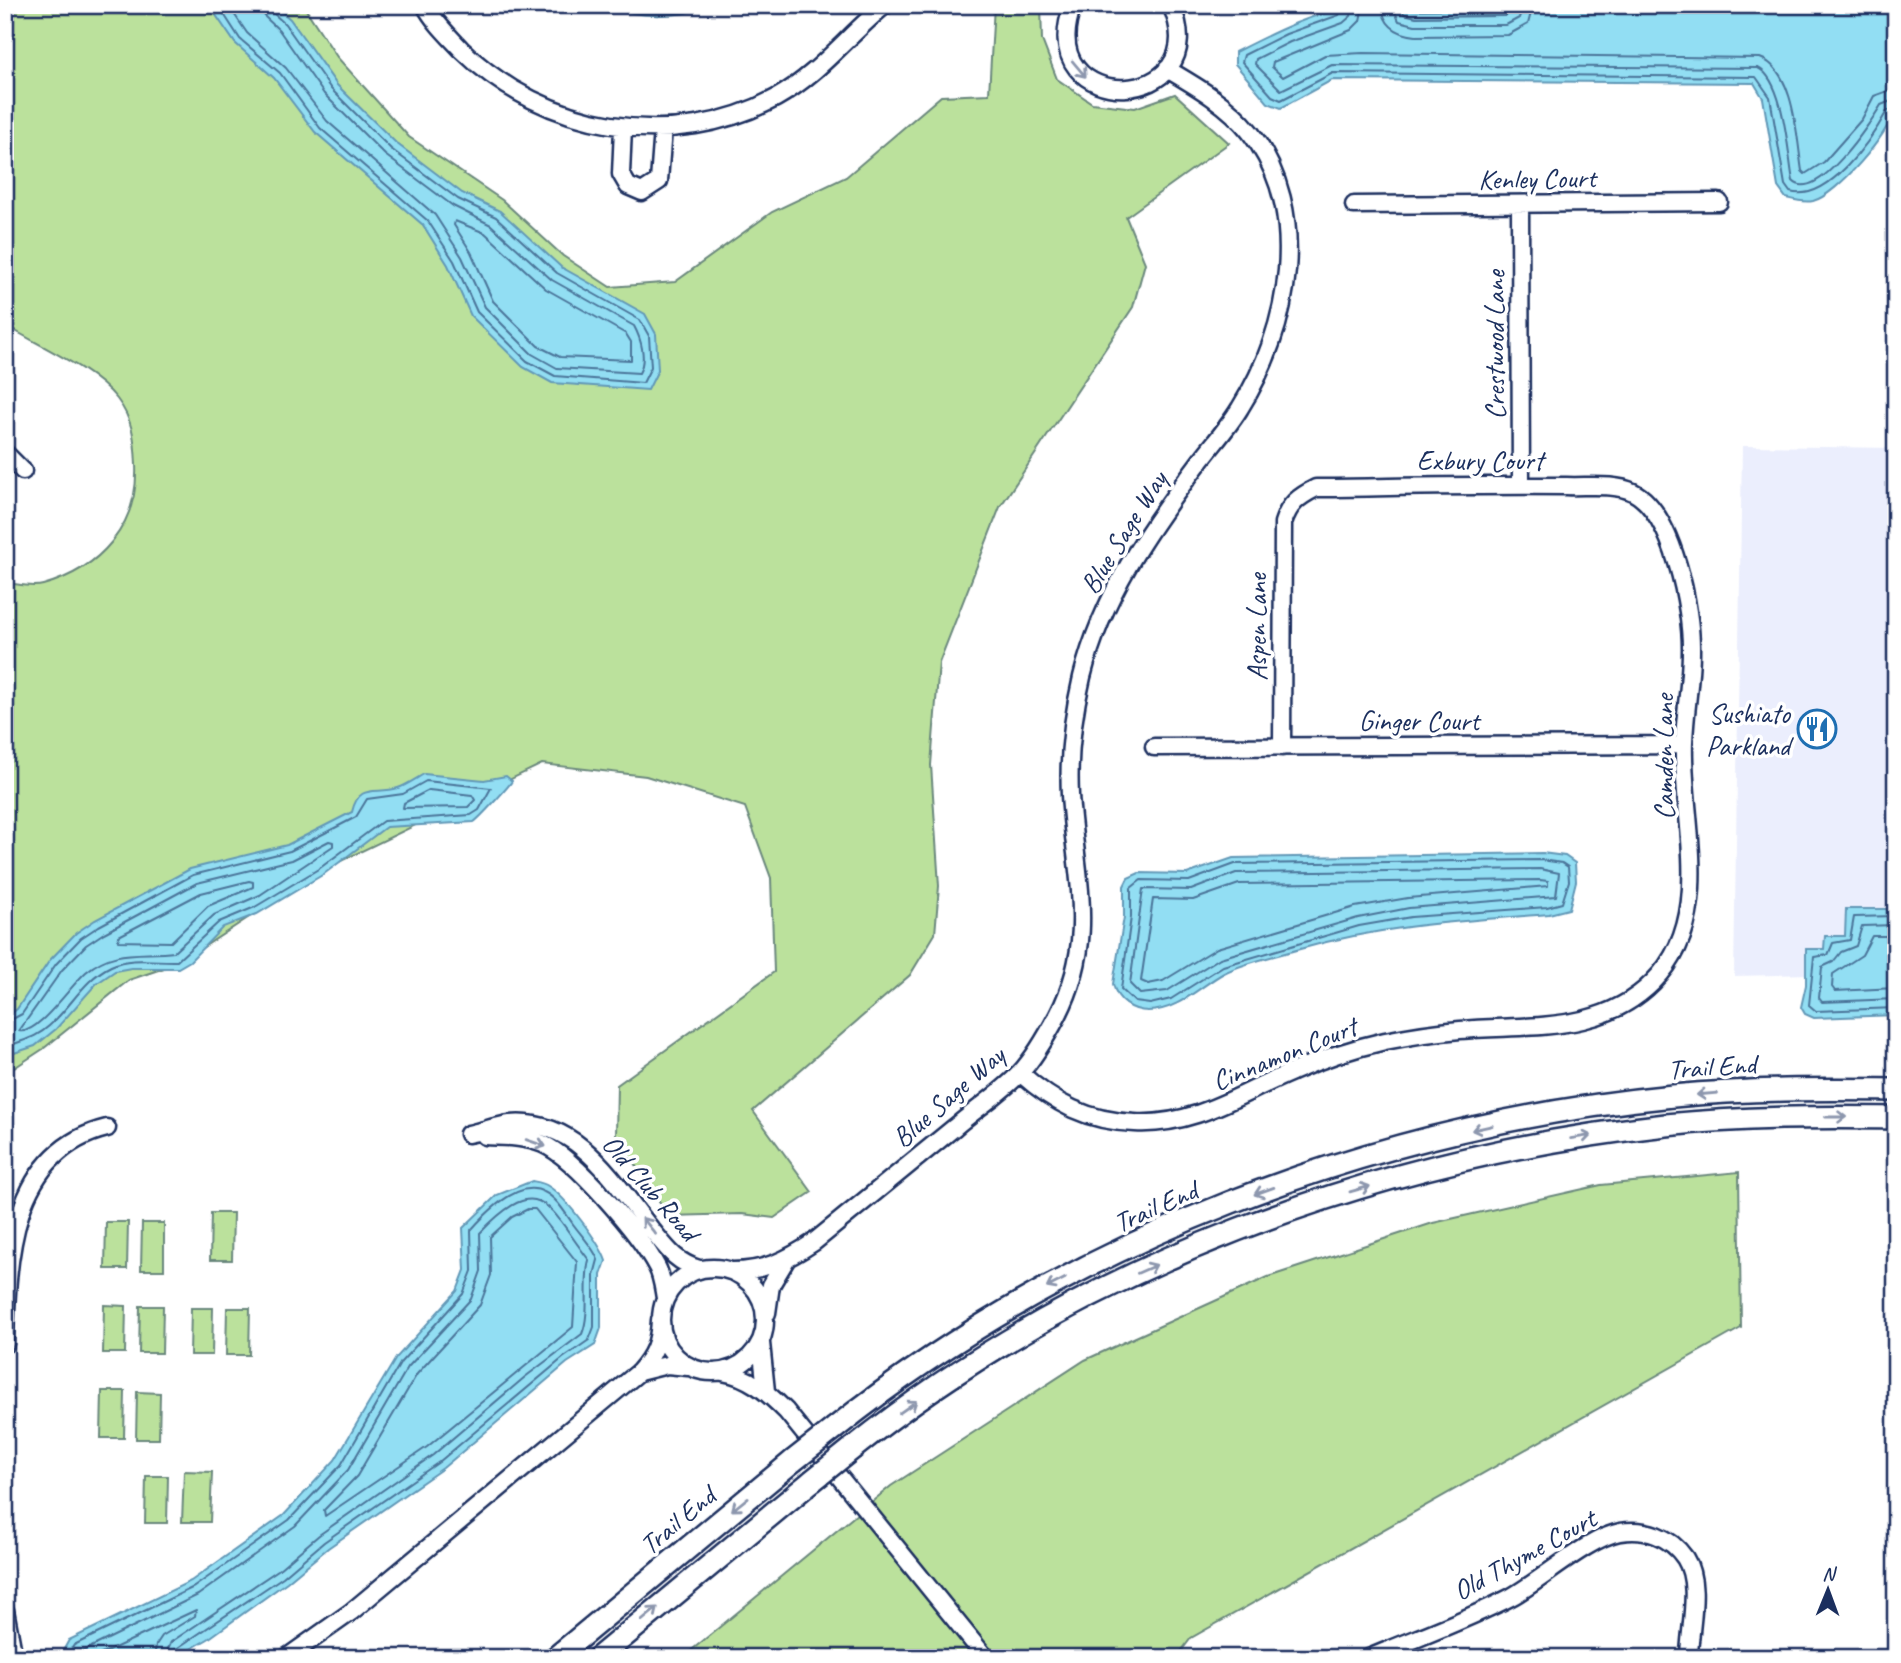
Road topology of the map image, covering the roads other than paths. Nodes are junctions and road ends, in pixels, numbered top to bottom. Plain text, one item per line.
1 (425, 5) edge
2 (885, 5) edge
3 (1073, 5) edge
4 (1171, 5) edge
5 (1167, 69) junction
6 (623, 128) junction
7 (663, 128) junction
8 (1719, 202) dead end
9 (1520, 204) junction
10 (1354, 205) dead end
11 (5, 453) edge
12 (23, 471) dead end
13 (1521, 486) junction
14 (1288, 509) joint
15 (1662, 527) joint
16 (1684, 745) junction
17 (1154, 747) dead end
18 (1282, 747) junction
19 (1653, 982) joint
20 (1020, 1073) junction
21 (1896, 1090) edge
22 (1896, 1118) edge
23 (107, 1128) dead end
24 (786, 1260) junction
25 (699, 1269) junction
26 (732, 1271) junction
27 (665, 1298) junction
28 (766, 1318) junction
29 (660, 1320) junction
30 (761, 1343) junction
31 (5, 1344) edge
32 (689, 1367) junction
33 (639, 1372) junction
34 (723, 1372) junction
35 (766, 1391) junction
36 (5, 1609) edge
37 (13, 1658) edge
38 (286, 1658) edge
39 (555, 1658) edge
40 (597, 1658) edge
41 (986, 1658) edge
42 (1369, 1658) edge
43 (1689, 1658) edge

1 - 6 street
2 - 7 street
3 -> 5 street
4 - 5 street
5 - 20 street, Blue Sage Way
6 - 7 street
6 - 7 street
8 - 9 street, Kenley Court
9 - 10 street, Kenley Court
9 - 13 street, Crestwood Lane
11 - 12 street
13 - 14 street, Exbury Court
13 - 15 street, Exbury Court
14 - 18 street, Aspen Lane
15 - 16 street, Camden Lane
16 - 18 street, Ginger Court
16 - 19 street, Camden Lane
17 - 18 street, Ginger Court
19 - 20 street, Cinnamon Court
20 - 24 street, Blue Sage Way
21 -> 39 street, Trail End, bridge
40 -> 22 street, Trail End, bridge
23 - 31 street
24 - 26 street, Blue Sage Way
24 - 28 street, Blue Sage Way
25 - 26 street
25 - 27 street
25 -> 27 street, Old Club Road
26 - 28 street
27 - 29 street
28 - 30 street
29 - 32 street
29 - 33 street
30 - 34 street
30 - 35 street
32 - 33 street
32 - 34 street
33 - 38 street
34 - 35 street
35 - 41 street
36 - 37 street
42 - 43 street, Old Thyme Court

